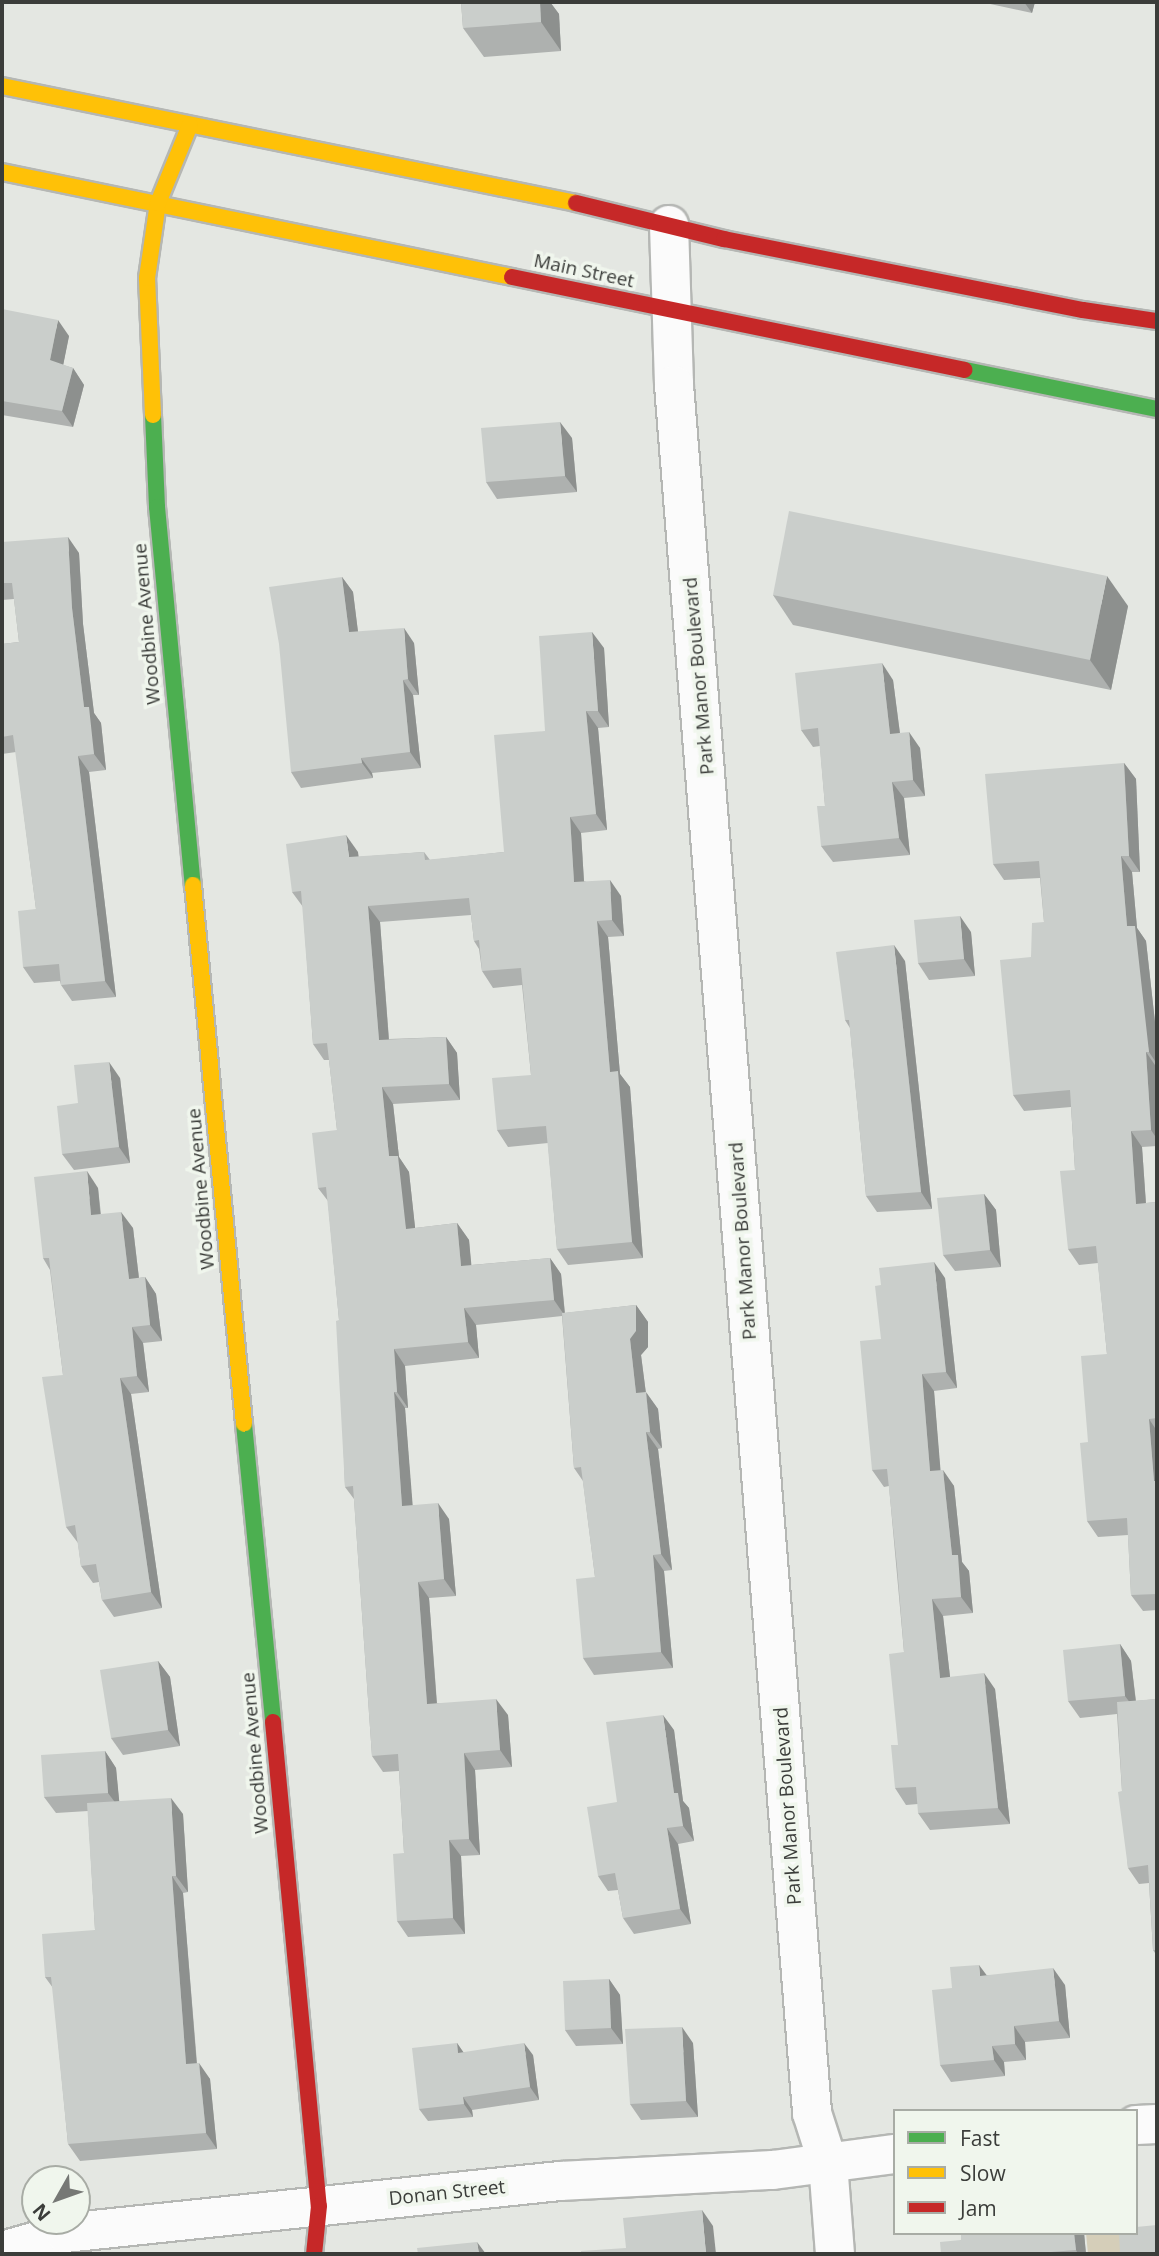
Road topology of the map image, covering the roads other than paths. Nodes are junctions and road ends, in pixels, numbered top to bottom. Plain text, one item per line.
1 (2, 86) edge
2 (190, 125) junction
3 (2, 172) edge
4 (158, 203) junction
5 (669, 225) junction
6 (673, 311) junction
7 (1157, 321) edge
8 (1157, 409) edge
9 (1157, 2124) edge
10 (1138, 2126) edge
11 (893, 2154) edge
12 (828, 2163) junction
13 (319, 2206) junction
14 (2, 2251) edge
15 (314, 2254) edge
16 (835, 2254) edge

1 - 2 main road
2 - 4 main road, Woodbine Avenue
2 - 5 main road
3 - 4 main road, Main Street
4 - 6 main road, Main Street
4 - 13 main road, Woodbine Avenue
5 - 6 street, Park Manor Boulevard
5 - 7 main road
6 - 8 main road, Main Street
6 - 12 street, Park Manor Boulevard
9 - 10 street
11 - 12 street, Donan Street
12 - 13 street, Donan Street
12 - 16 street, Park Manor Boulevard
13 - 14 street, Donan Street
13 - 15 main road, Woodbine Avenue

